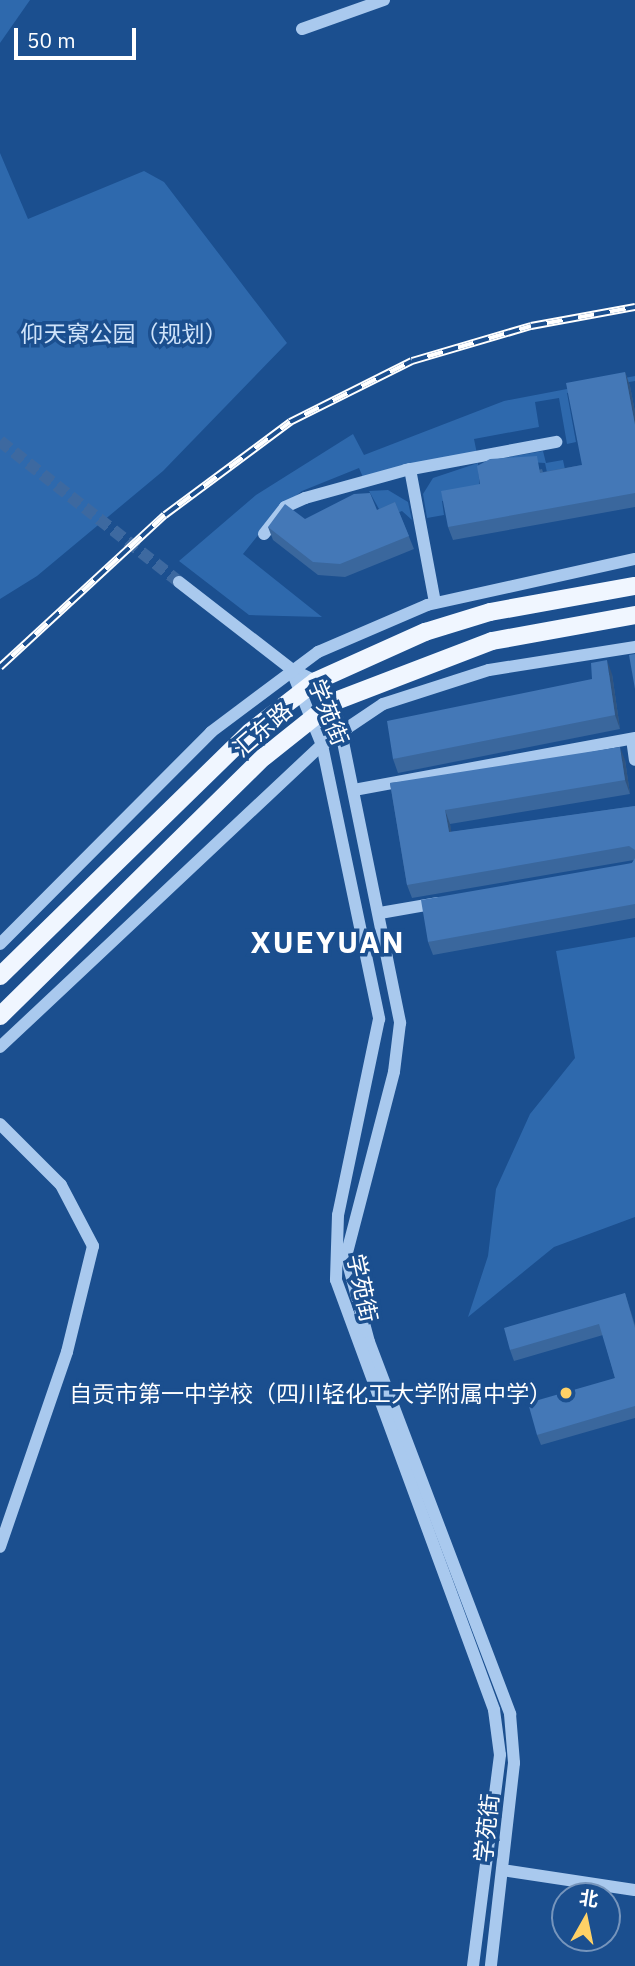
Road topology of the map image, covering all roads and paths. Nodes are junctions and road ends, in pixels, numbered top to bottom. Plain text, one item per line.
1 (384, 0) edge
2 (302, 29) dead end
3 (556, 442) dead end
4 (410, 469) junction
5 (264, 534) dead end
6 (635, 559) edge
7 (179, 582) tunnel mouth
8 (516, 584) junction
9 (635, 586) edge
10 (435, 603) junction
11 (489, 612) junction
12 (635, 615) edge
13 (635, 647) edge
14 (290, 669) junction
15 (316, 681) junction
16 (298, 695) junction
17 (333, 702) junction
18 (313, 716) junction
19 (341, 732) junction
20 (633, 739) edge
21 (322, 745) junction
22 (635, 760) edge
23 (354, 790) junction
24 (461, 899) edge
25 (380, 913) junction
26 (0, 944) edge
27 (0, 976) edge
28 (0, 1016) edge
29 (0, 1047) edge
30 (0, 1124) edge
31 (0, 1547) edge
32 (502, 1870) junction
33 (635, 1890) edge
34 (473, 1966) edge
35 (492, 1966) edge

1 - 2 street
3 - 4 street
4 - 5 street
4 - 10 street
6 - 8 street
7 - 14 street
8 - 10 street
8 - 11 street
9 - 11 main road, 汇东路
10 - 14 street
11 - 15 main road, 汇东路
12 - 17 main road, 汇东路
13 - 19 street
14 - 15 street, 学苑街
14 - 16 street, 学苑街
14 - 26 street
15 - 16 main road, 汇东路
15 - 17 street, 学苑街
16 - 18 street, 学苑街
16 - 27 main road, 汇东路
17 - 18 main road, 汇东路
17 - 19 street, 学苑街
18 - 21 street, 学苑街
18 - 28 main road, 汇东路
19 - 21 street
19 - 23 street, 学苑街
20 - 22 street
20 - 23 street
21 - 29 street
21 - 34 street, 学苑街
23 - 25 street, 学苑街
24 - 25 street
25 - 32 street, 学苑街
30 - 31 street
32 - 33 street
32 - 35 street, 学苑街

